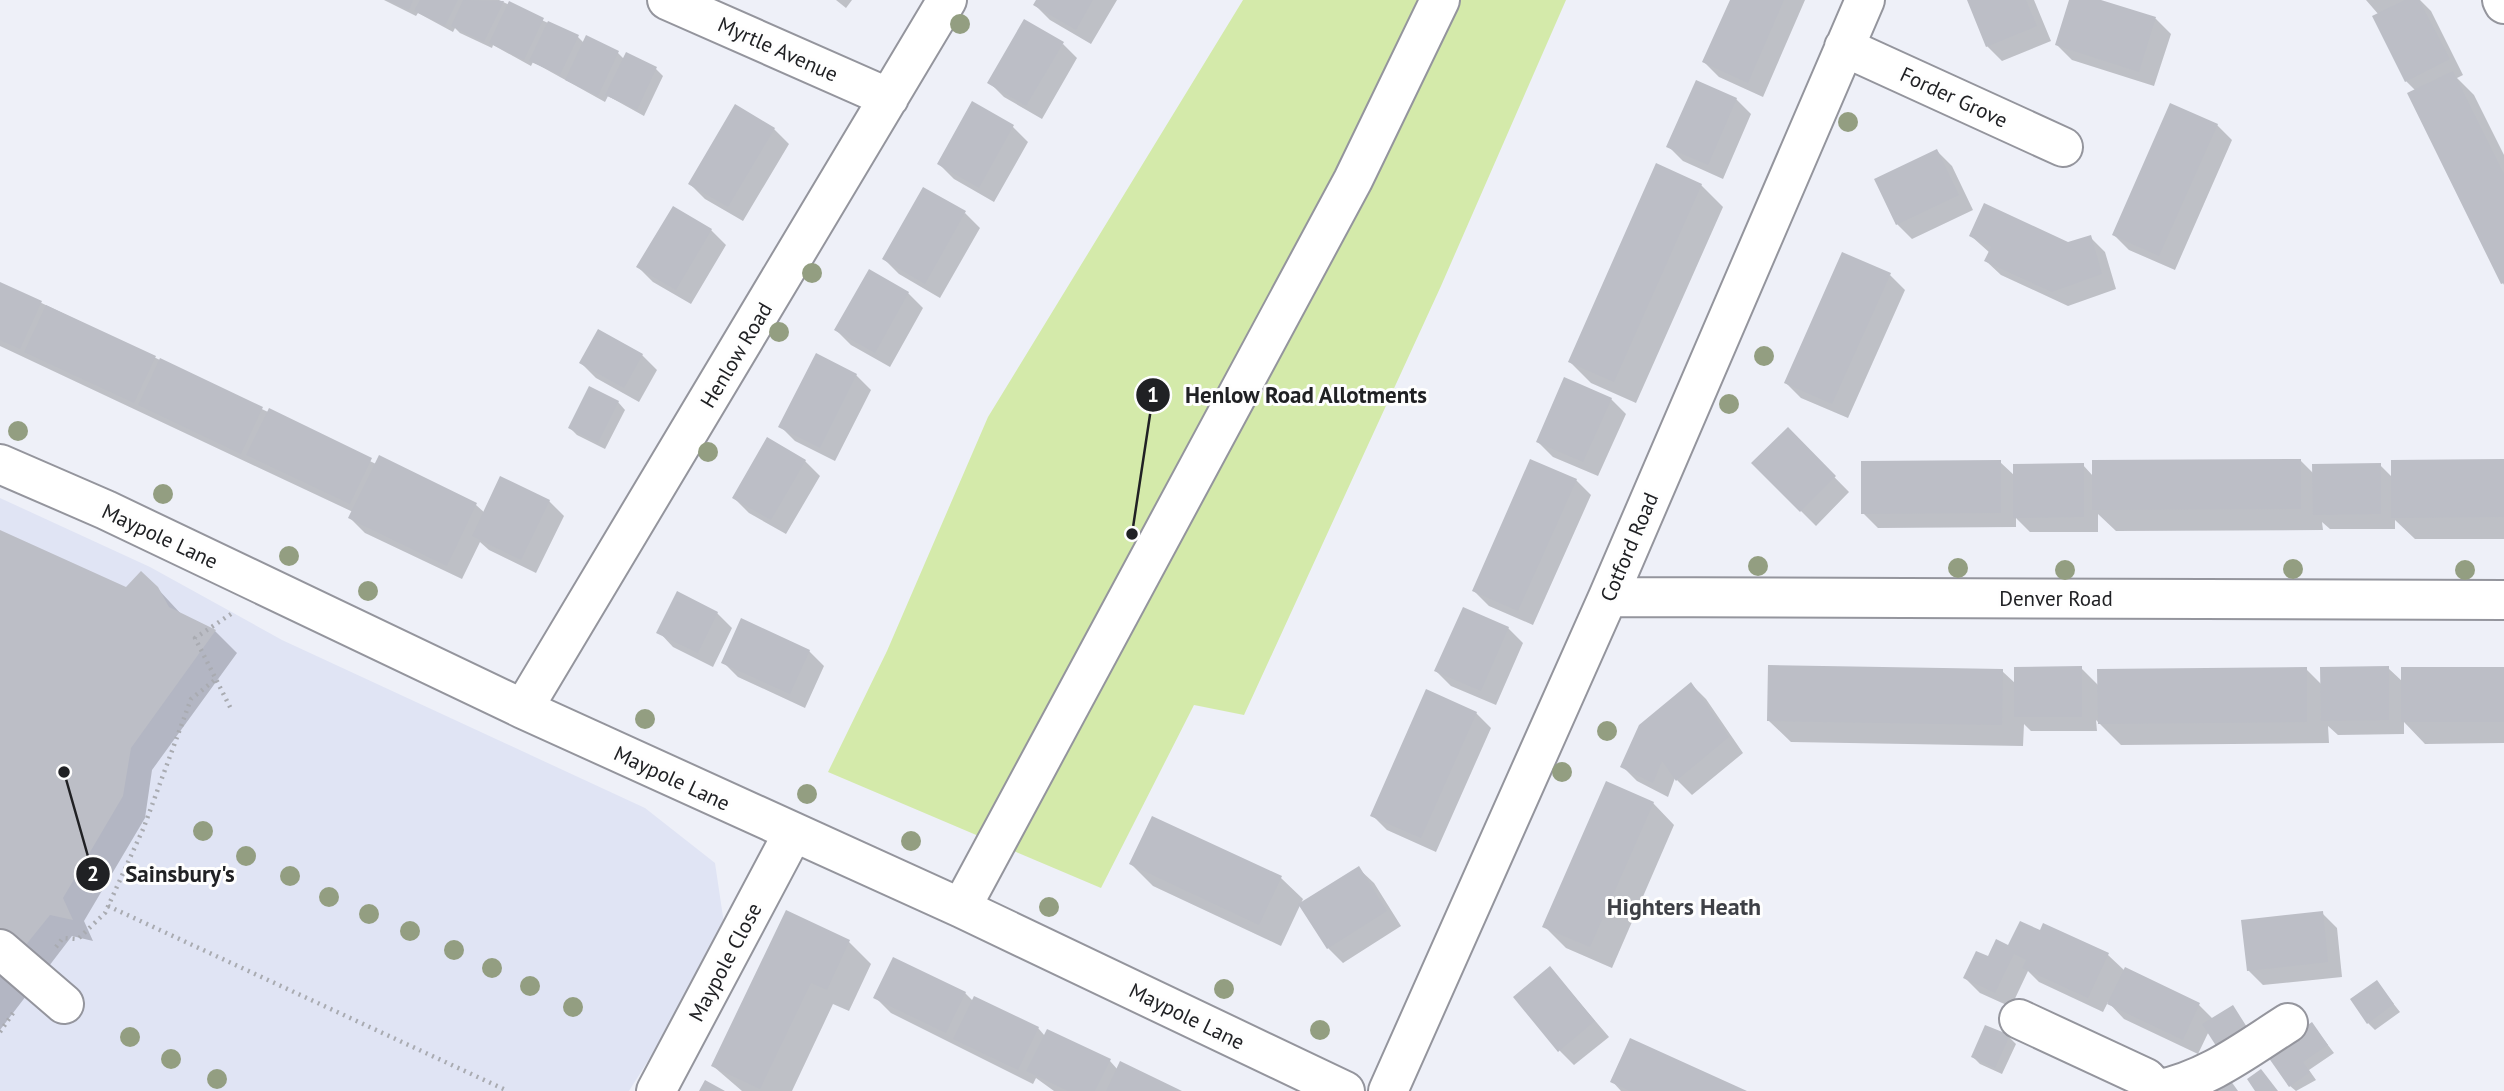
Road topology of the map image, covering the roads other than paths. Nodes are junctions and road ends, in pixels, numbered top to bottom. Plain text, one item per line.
1 (667, 0) edge
2 (947, 0) edge
3 (1440, 0) edge
4 (1866, 0) edge
5 (1844, 47) junction
6 (890, 98) junction
7 (2063, 147) dead end
8 (0, 464) edge
9 (1608, 597) junction
10 (2504, 600) edge
11 (523, 709) junction
12 (793, 833) junction
13 (961, 908) junction
14 (0, 949) edge
15 (64, 1004) dead end
16 (2019, 1019) dead end
17 (2288, 1023) dead end
18 (2156, 1090) edge
19 (656, 1091) edge
20 (1345, 1091) edge
21 (1388, 1091) edge

1 - 6 street, Myrtle Avenue
2 - 6 street, Henlow Road
3 - 13 street
4 - 5 street, Cotford Road
5 - 7 street, Forder Grove
5 - 9 street, Cotford Road
6 - 11 street, Henlow Road
8 - 11 street, Maypole Lane
9 - 10 street, Denver Road
9 - 21 street, Cotford Road
11 - 12 street, Maypole Lane
12 - 13 street, Maypole Lane
12 - 19 street, Maypole Close
13 - 20 street, Maypole Lane
14 - 15 street
16 - 18 street
17 - 18 street

